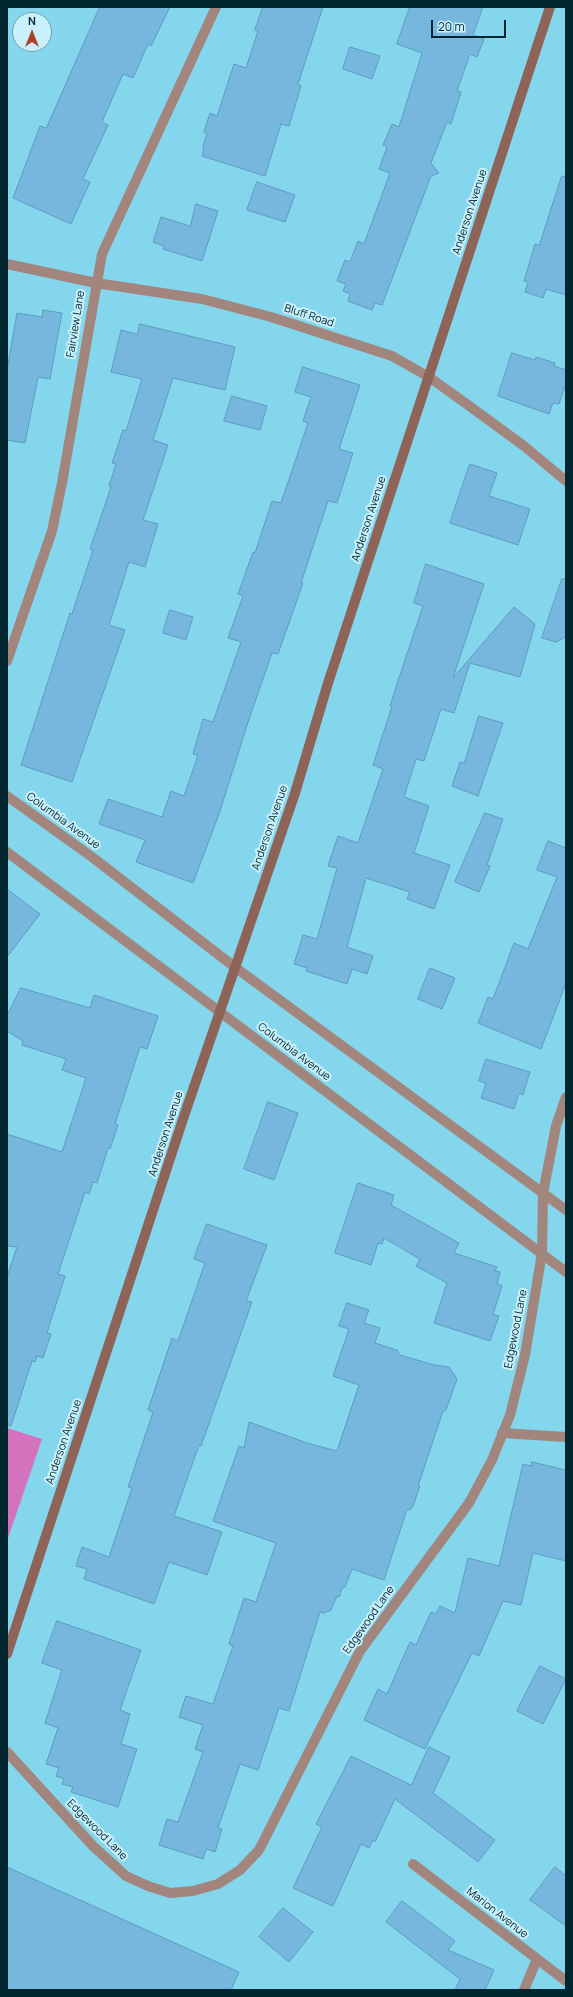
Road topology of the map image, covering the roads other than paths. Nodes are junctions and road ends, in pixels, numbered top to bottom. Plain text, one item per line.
1 (216, 7) edge
2 (550, 7) edge
3 (7, 264) edge
4 (96, 282) junction
5 (429, 377) junction
6 (566, 481) edge
7 (7, 660) edge
8 (7, 796) edge
9 (7, 852) edge
10 (236, 968) junction
11 (220, 1012) junction
12 (566, 1097) edge
13 (543, 1193) junction
14 (566, 1210) edge
15 (542, 1253) junction
16 (566, 1272) edge
17 (502, 1433) junction
18 (566, 1437) edge
19 (7, 1654) edge
20 (7, 1752) edge
21 (413, 1864) dead end
22 (537, 1958) junction
23 (566, 1981) edge
24 (524, 1990) edge

1 - 4 street, Fairview Lane
2 - 5 main road, Anderson Avenue
3 - 4 street, Bluff Road
4 - 5 street, Bluff Road
4 - 7 street, Fairview Lane
5 - 6 street, Bluff Road
5 - 10 main road, Anderson Avenue
8 - 10 street, Columbia Avenue
9 - 11 street, Columbia Avenue
10 - 11 main road, Anderson Avenue
10 - 13 street, Columbia Avenue
11 - 15 street, Columbia Avenue
11 - 19 main road, Anderson Avenue
12 - 13 street, Edgewood Lane
13 - 14 street, Columbia Avenue
13 - 15 street, Edgewood Lane
15 - 16 street, Columbia Avenue
15 - 17 street, Edgewood Lane
17 - 18 street
17 - 20 street, Edgewood Lane
21 - 22 street, Marion Avenue
22 - 23 street, Marion Avenue
22 - 24 street

